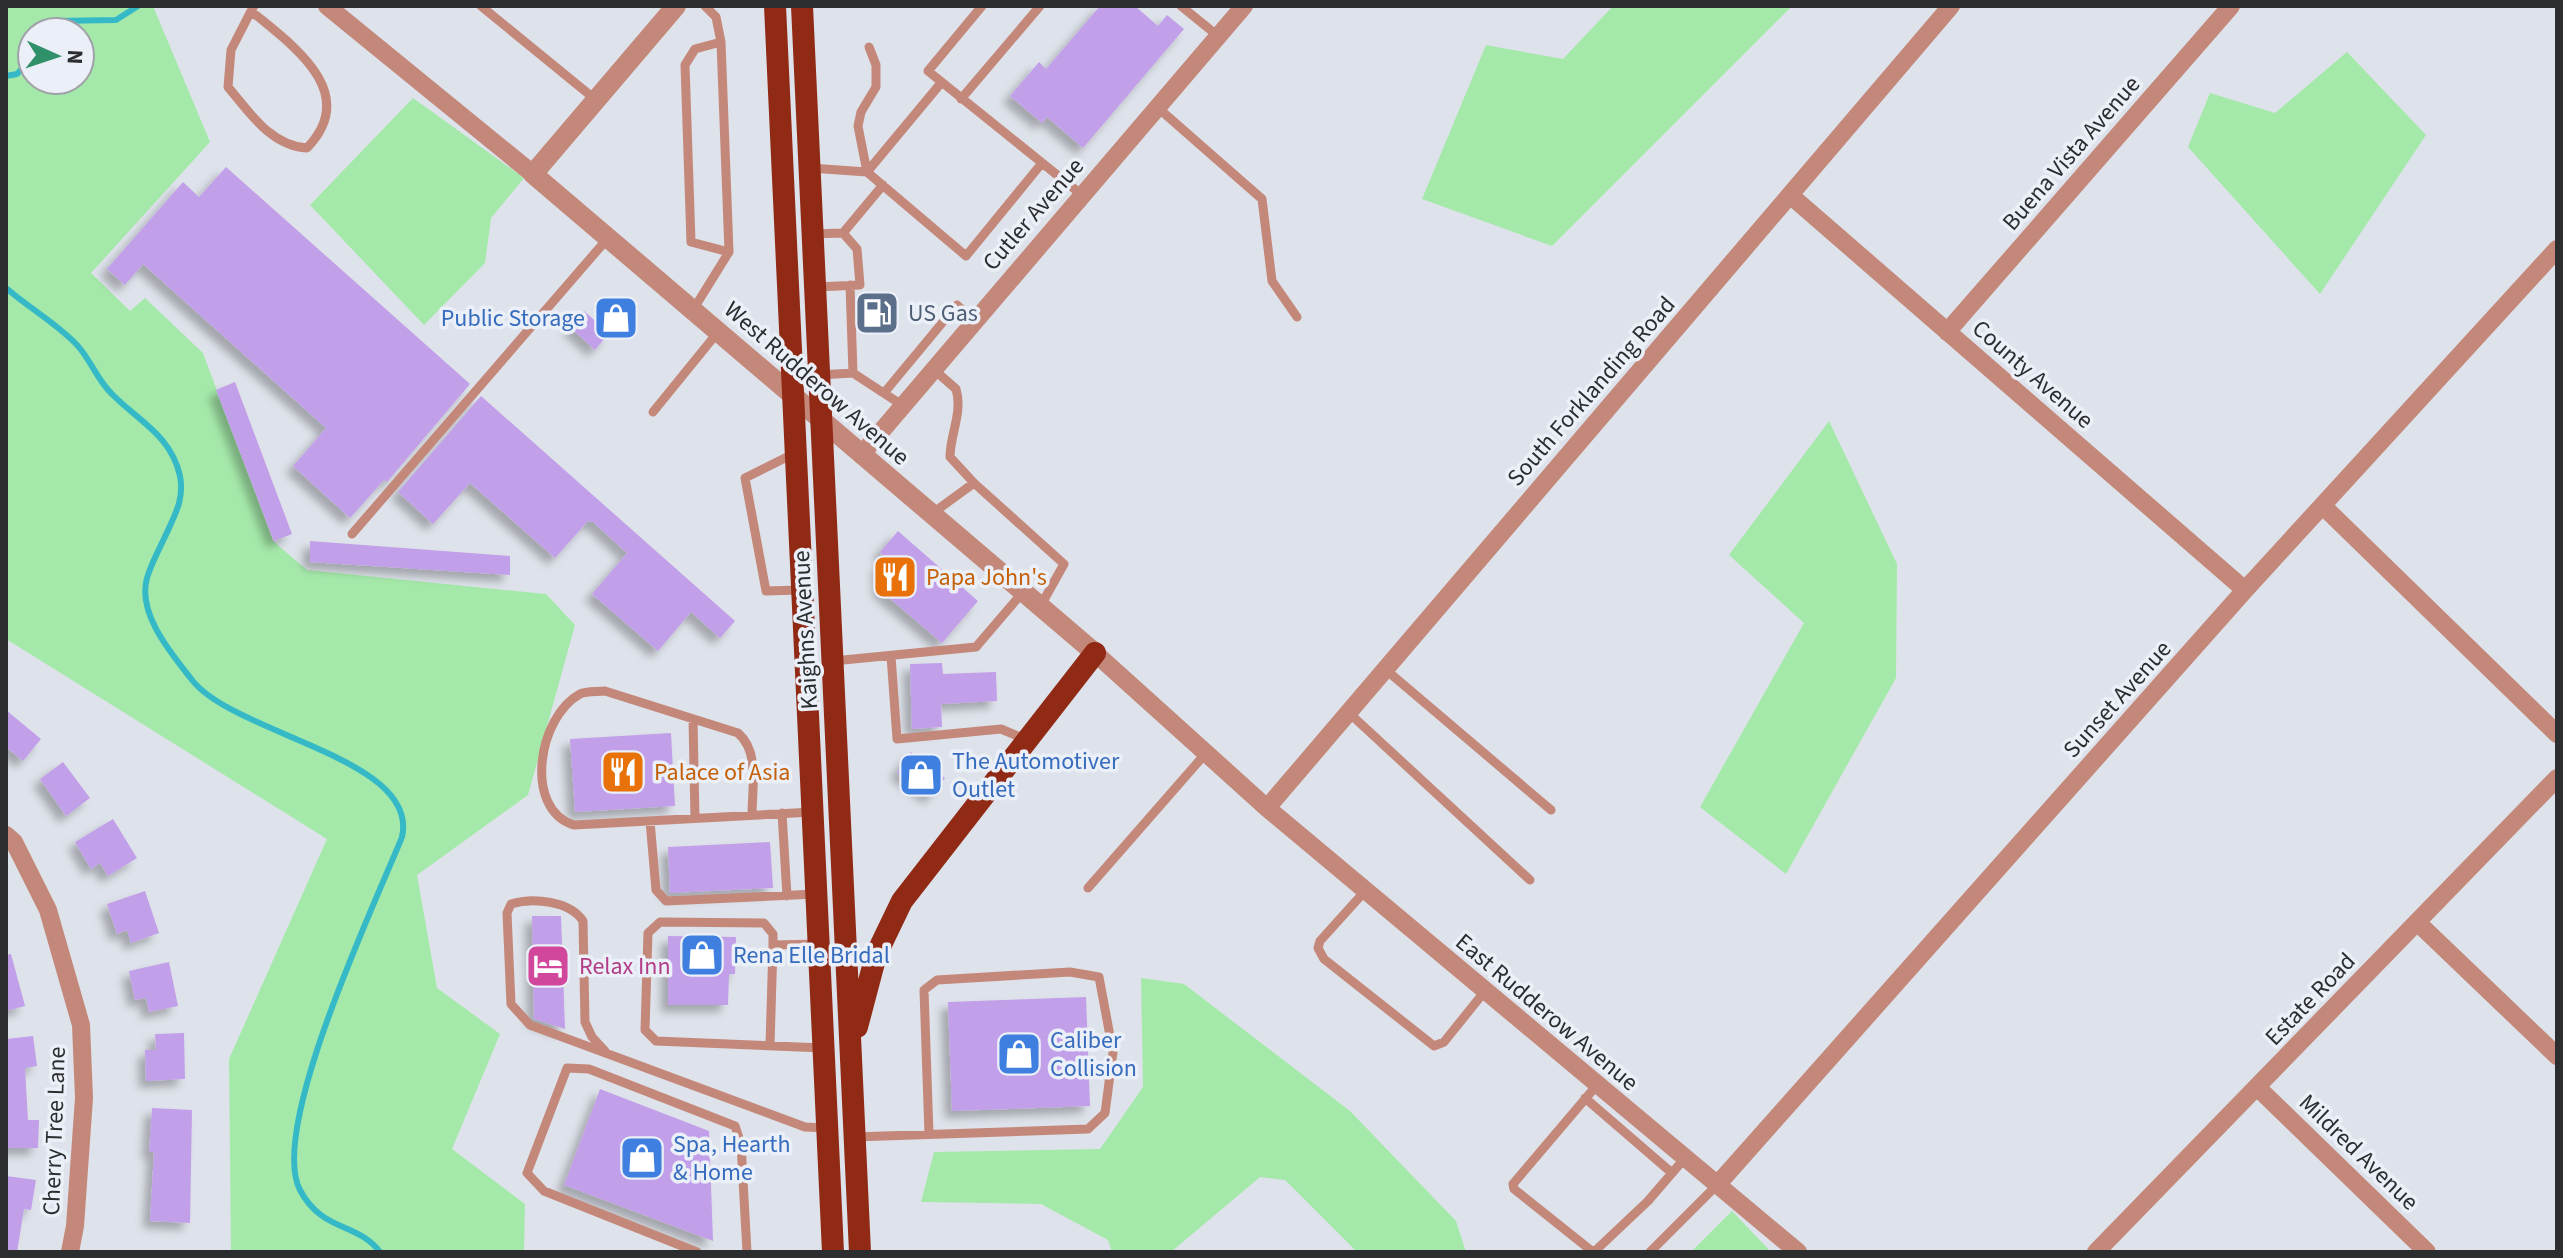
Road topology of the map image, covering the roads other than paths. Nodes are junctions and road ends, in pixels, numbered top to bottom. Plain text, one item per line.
1 (327, 6) edge
2 (481, 6) edge
3 (676, 6) edge
4 (705, 6) edge
5 (775, 6) edge
6 (802, 6) edge
7 (982, 6) edge
8 (1040, 6) edge
9 (1181, 6) edge
10 (1244, 6) edge
11 (1951, 6) edge
12 (2231, 6) edge
13 (252, 8) edge
14 (348, 12) edge
15 (1218, 36) junction
16 (721, 42) junction
17 (869, 47) dead end
18 (941, 83) junction
19 (961, 99) junction
20 (596, 100) junction
21 (1157, 107) junction
22 (1042, 163) junction
23 (809, 168) junction
24 (867, 172) junction
25 (533, 174) junction
26 (883, 185) junction
27 (1082, 195) junction
28 (1790, 195) junction
29 (843, 233) junction
30 (812, 234) junction
31 (608, 238) junction
32 (2557, 249) edge
33 (729, 252) junction
34 (850, 285) junction
35 (814, 287) junction
36 (693, 310) junction
37 (1297, 317) dead end
38 (974, 320) junction
39 (718, 332) junction
40 (1947, 332) junction
41 (932, 368) junction
42 (853, 373) junction
43 (819, 375) junction
44 (884, 393) junction
45 (792, 396) junction
46 (902, 405) junction
47 (653, 412) dead end
48 (821, 421) junction
49 (795, 453) junction
50 (861, 455) junction
51 (974, 483) junction
52 (2324, 507) junction
53 (931, 515) junction
54 (352, 534) dead end
55 (802, 590) junction
56 (2245, 590) junction
57 (1023, 592) junction
58 (1040, 607) junction
59 (1095, 653) junction
60 (891, 656) junction
61 (832, 661) junction
62 (1385, 669) junction
63 (1348, 712) junction
64 (693, 719) junction
65 (2557, 734) edge
66 (1025, 739) junction
67 (1206, 753) junction
68 (2557, 778) edge
69 (1267, 808) junction
70 (1551, 810) dead end
71 (813, 812) junction
72 (782, 813) junction
73 (752, 815) junction
74 (695, 818) junction
75 (650, 821) junction
76 (6, 835) edge
77 (1530, 880) dead end
78 (1088, 888) dead end
79 (1366, 890) junction
80 (816, 894) junction
81 (787, 896) junction
82 (2417, 922) junction
83 (819, 944) junction
84 (773, 945) junction
85 (1485, 991) junction
86 (770, 1045) junction
87 (823, 1048) junction
88 (605, 1051) junction
89 (850, 1051) junction
90 (2557, 1056) edge
91 (2257, 1087) junction
92 (1591, 1091) junction
93 (827, 1128) junction
94 (929, 1134) junction
95 (854, 1137) junction
96 (1685, 1158) junction
97 (1672, 1173) junction
98 (1717, 1185) junction
99 (70, 1252) edge
100 (697, 1252) edge
101 (747, 1252) edge
102 (833, 1252) edge
103 (860, 1252) edge
104 (1593, 1252) edge
105 (1650, 1252) edge
106 (1798, 1252) edge
107 (2097, 1252) edge
108 (2427, 1252) edge

1 - 14 street, West Rudderow Avenue
2 - 20 lane
3 - 20 street
4 - 16 lane
5 - 45 highway, Kaighns Avenue
6 - 23 highway, Kaighns Avenue
7 - 18 lane
8 - 19 lane
9 - 15 lane
10 - 15 street, Cutler Avenue
11 - 28 street, South Forklanding Road
12 - 40 street, Buena Vista Avenue
13 - 13 lane
14 - 25 street, West Rudderow Avenue
15 - 21 street, Cutler Avenue
16 - 33 lane
16 - 33 lane
17 - 24 lane
18 - 19 lane
18 - 24 lane
19 - 22 lane
20 - 25 street
21 - 27 street, Cutler Avenue
21 - 37 lane
22 - 26 lane
22 - 27 lane
23 - 24 lane
23 - 30 highway, Kaighns Avenue
24 - 26 lane
25 - 31 street, West Rudderow Avenue
26 - 29 lane
27 - 38 street, Cutler Avenue
28 - 40 street, County Avenue
28 - 62 street, South Forklanding Road
29 - 30 lane
29 - 34 lane
30 - 35 highway, Kaighns Avenue
31 - 36 street, West Rudderow Avenue
31 - 54 lane
32 - 52 street, Sunset Avenue
33 - 36 lane
34 - 35 lane
34 - 42 lane
35 - 43 highway, Kaighns Avenue
36 - 39 street, West Rudderow Avenue
38 - 41 street, Cutler Avenue
38 - 44 lane
39 - 45 street, West Rudderow Avenue
39 - 47 lane
40 - 56 street, County Avenue
41 - 46 street, Cutler Avenue
41 - 51 lane
42 - 43 lane
42 - 44 lane
43 - 48 highway, Kaighns Avenue
44 - 46 lane
45 - 48 street, West Rudderow Avenue
45 - 49 highway, Kaighns Avenue
46 - 50 street, Cutler Avenue
48 - 50 street, West Rudderow Avenue
48 - 61 highway, Kaighns Avenue
49 - 55 highway, Kaighns Avenue
49 - 55 lane
50 - 53 street, West Rudderow Avenue
51 - 53 lane
51 - 58 lane
52 - 56 street, Sunset Avenue
52 - 65 street
53 - 57 street, West Rudderow Avenue
55 - 71 highway, Kaighns Avenue
56 - 98 street, Sunset Avenue
57 - 58 street, West Rudderow Avenue
57 - 60 lane
58 - 59 street, West Rudderow Avenue
59 - 66 highway
59 - 67 street, West Rudderow Avenue
60 - 61 lane
60 - 66 lane
61 - 89 highway, Kaighns Avenue
62 - 63 street, South Forklanding Road
62 - 70 lane
63 - 69 street, South Forklanding Road
63 - 77 lane
64 - 73 lane
64 - 74 lane
64 - 75 lane
66 - 89 highway
67 - 69 street, West Rudderow Avenue
67 - 78 lane
68 - 82 street, Estate Road
69 - 79 street, East Rudderow Avenue
71 - 72 lane
71 - 80 highway, Kaighns Avenue
72 - 73 lane
72 - 81 lane
73 - 74 lane
74 - 75 lane
75 - 81 lane
76 - 99 street, Cherry Tree Lane
79 - 85 street, East Rudderow Avenue
79 - 85 lane
80 - 81 lane
80 - 83 highway, Kaighns Avenue
82 - 90 street
82 - 91 street, Estate Road
83 - 84 lane
83 - 87 highway, Kaighns Avenue
84 - 86 lane
84 - 86 lane
85 - 92 street, East Rudderow Avenue
86 - 87 lane
87 - 93 highway, Kaighns Avenue
88 - 88 lane
88 - 93 lane
89 - 95 highway, Kaighns Avenue
91 - 107 street, Estate Road
91 - 108 street, Mildred Avenue
92 - 96 street, East Rudderow Avenue
92 - 97 lane
92 - 104 lane
93 - 102 highway, Kaighns Avenue
94 - 94 lane
94 - 95 lane
95 - 103 highway, Kaighns Avenue
96 - 97 lane
96 - 98 street, East Rudderow Avenue
97 - 104 lane
98 - 105 lane
98 - 106 street, East Rudderow Avenue
100 - 101 lane

